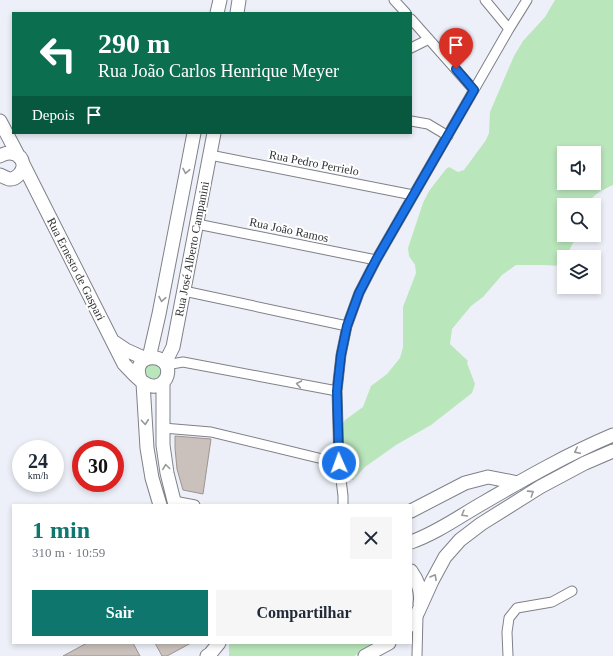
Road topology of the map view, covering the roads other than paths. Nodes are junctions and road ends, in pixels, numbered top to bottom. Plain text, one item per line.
1 (220, 0) edge
2 (239, 0) edge
3 (394, 0) edge
4 (485, 0) edge
5 (528, 0) edge
6 (217, 12) edge
7 (237, 12) edge
8 (405, 12) edge
9 (412, 20) edge
10 (509, 29) junction
11 (429, 39) junction
12 (412, 48) edge
13 (474, 90) junction
14 (412, 120) edge
15 (2, 124) edge
16 (194, 134) edge
17 (214, 134) edge
18 (448, 136) junction
19 (2, 155) edge
20 (210, 155) junction
21 (21, 160) junction
22 (4, 178) edge
23 (413, 195) junction
24 (40, 196) junction
25 (197, 224) junction
26 (376, 260) junction
27 (184, 291) junction
28 (347, 326) junction
29 (113, 341) junction
30 (147, 358) junction
31 (165, 364) junction
32 (142, 382) junction
33 (163, 383) junction
34 (337, 391) junction
35 (163, 428) junction
36 (613, 435) edge
37 (613, 451) edge
38 (339, 463) junction
39 (518, 483) junction
40 (343, 500) edge
41 (175, 503) edge
42 (160, 504) edge
43 (185, 504) edge
44 (412, 510) edge
45 (412, 542) edge
46 (412, 573) edge
47 (572, 591) dead end
48 (418, 612) junction
49 (412, 623) edge
50 (219, 644) edge
51 (220, 644) edge
52 (387, 644) edge
53 (207, 656) edge
54 (222, 656) edge
55 (367, 656) edge
56 (417, 656) edge
57 (508, 656) edge

1 - 6 street
2 - 7 street
3 - 8 street
4 - 10 street
5 - 10 street
9 - 11 street
10 - 13 street
11 - 12 street
11 - 13 street
13 - 18 street
14 - 18 street
15 - 19 street, Rua Ernesto de Gaspari
15 - 21 street, Rua Ernesto de Gaspari
16 -> 30 street, Rua José Alberto Campanini
17 - 20 street, Rua José Alberto Campanini
18 - 23 street
19 - 21 street
20 - 23 street, Rua Pedro Perrielo
20 - 25 street, Rua José Alberto Campanini
21 - 22 street
21 - 24 street, Rua Ernesto de Gaspari
22 - 24 street, Rua Ernesto de Gaspari
23 - 26 street
24 - 29 street, Rua Ernesto de Gaspari
25 - 26 street, Rua João Ramos
25 - 27 street, Rua José Alberto Campanini
26 - 28 street
27 - 28 street
27 - 31 street, Rua José Alberto Campanini
28 - 34 street
29 - 30 street
29 - 32 street, Rua Ernesto de Gaspari
30 - 31 street
30 - 32 street
31 - 33 street
34 -> 31 street
32 - 33 street
32 -> 42 street
33 - 35 street
34 - 38 street
35 - 38 street
41 -> 35 street
36 -> 39 street
48 -> 37 street
38 - 40 street
39 - 44 street
39 -> 45 street
41 - 43 street
46 - 48 street
47 - 57 street
48 - 49 street
48 - 56 street
50 - 53 street
51 - 54 street
52 - 55 street

